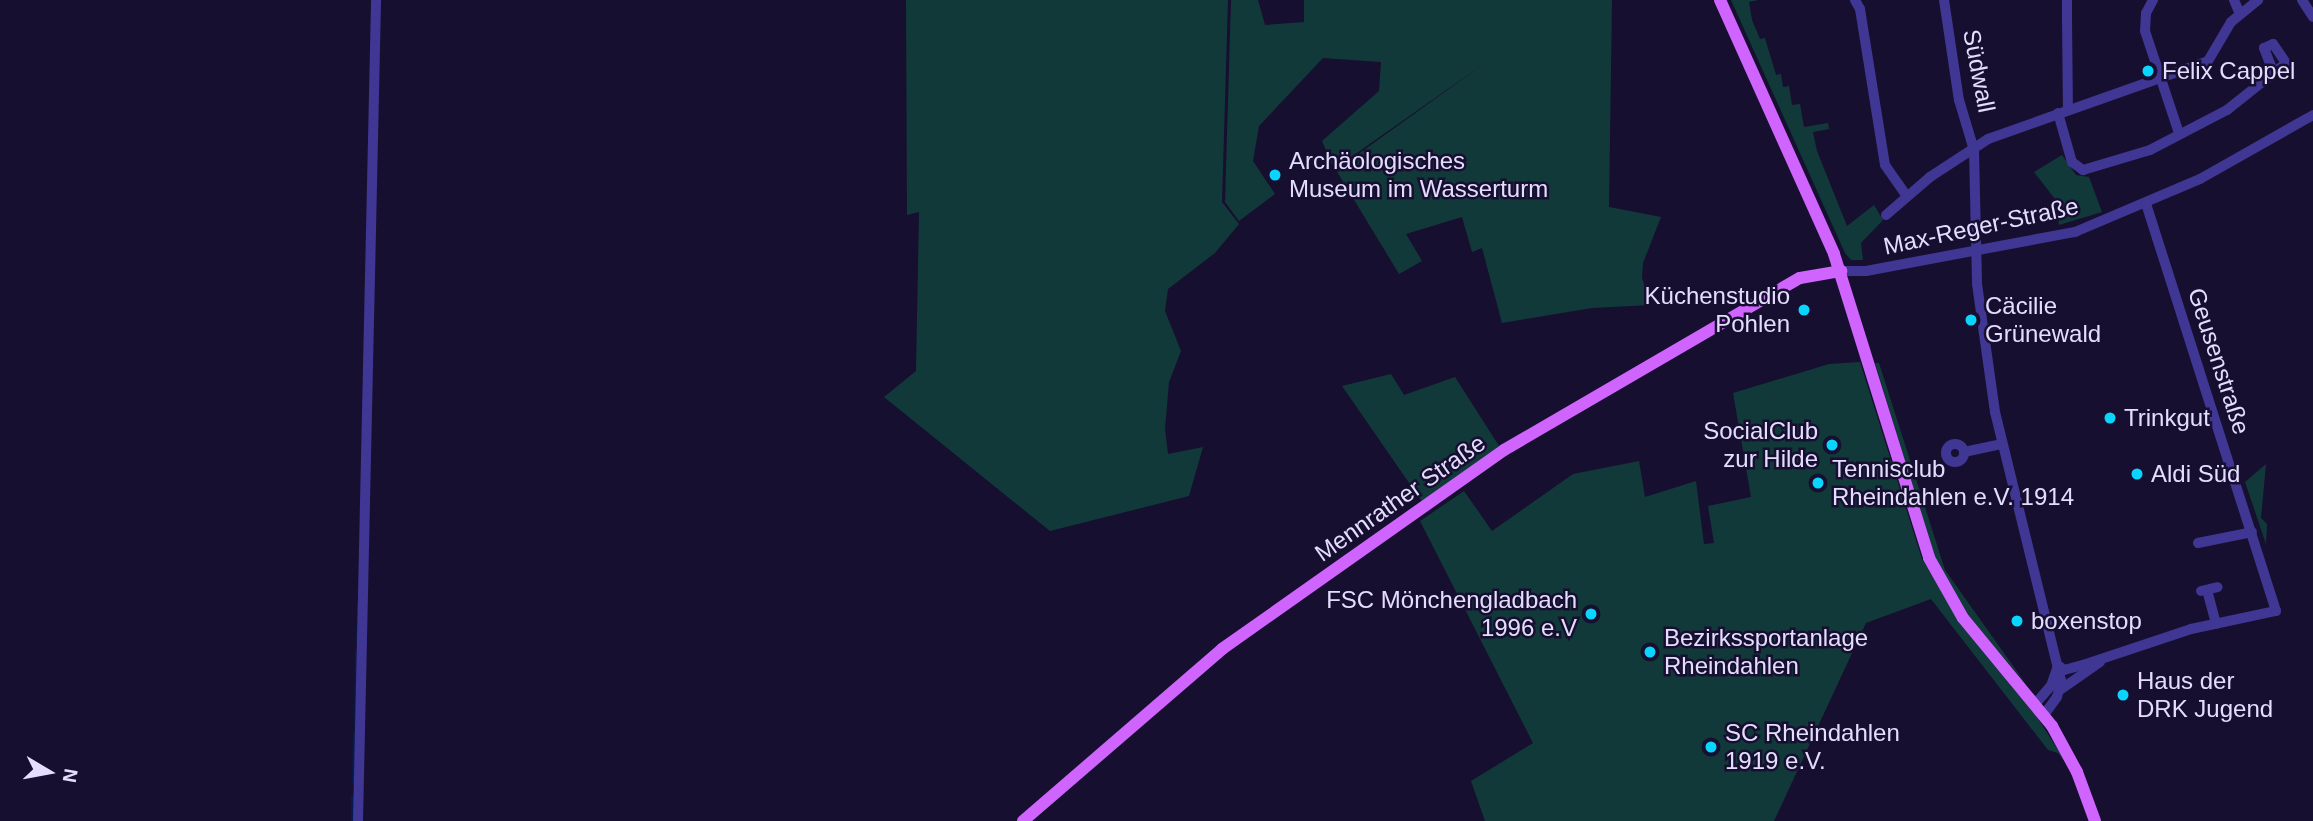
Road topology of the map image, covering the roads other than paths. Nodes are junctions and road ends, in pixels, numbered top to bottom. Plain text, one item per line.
1 (376, 0) edge
2 (1720, 0) edge
3 (1855, 0) edge
4 (1944, 0) edge
5 (2067, 0) edge
6 (2153, 0) edge
7 (2234, 0) edge
8 (2258, 0) edge
9 (2302, 0) edge
10 (2239, 12) junction
11 (2313, 17) edge
12 (2273, 71) dead end
13 (2160, 80) junction
14 (2063, 112) junction
15 (2313, 115) edge
16 (2179, 133) junction
17 (1974, 150) junction
18 (1907, 196) junction
19 (2146, 203) junction
20 (1886, 215) dead end
21 (1976, 248) junction
22 (1841, 271) junction
23 (2001, 444) junction
24 (1964, 452) dead end
25 (2252, 532) junction
26 (2198, 542) dead end
27 (2209, 589) dead end
28 (2216, 624) junction
29 (2103, 660) junction
30 (2058, 665) junction
31 (2060, 690) junction
32 (2036, 702) junction
33 (2044, 715) junction
34 (358, 821) edge
35 (1023, 821) edge
36 (2095, 821) edge

1 - 34 street
2 - 22 main road
3 - 18 street
4 - 17 street, Südwall
5 - 14 street
6 - 13 street
7 - 10 street
8 - 10 street
9 - 11 street
10 - 13 street
12 - 16 street
13 - 14 street
13 - 16 street
14 - 16 street
14 - 17 street
15 - 19 street, Max-Reger-Straße
17 - 18 street
17 - 21 street, Südwall
18 - 20 street
19 - 21 street, Max-Reger-Straße
19 - 25 street, Geusenstraße
21 - 22 street, Max-Reger-Straße
21 - 23 street, Südwall
22 - 32 main road
22 - 35 main road, Mennrather Straße
23 - 24 street
23 - 30 street, Südwall
25 - 26 street
25 - 28 street, Geusenstraße
27 - 28 street
28 - 29 street
29 - 30 street
29 - 31 street
30 - 31 street, Südwall
30 - 32 street
31 - 33 street
32 - 33 main road
33 - 36 main road

